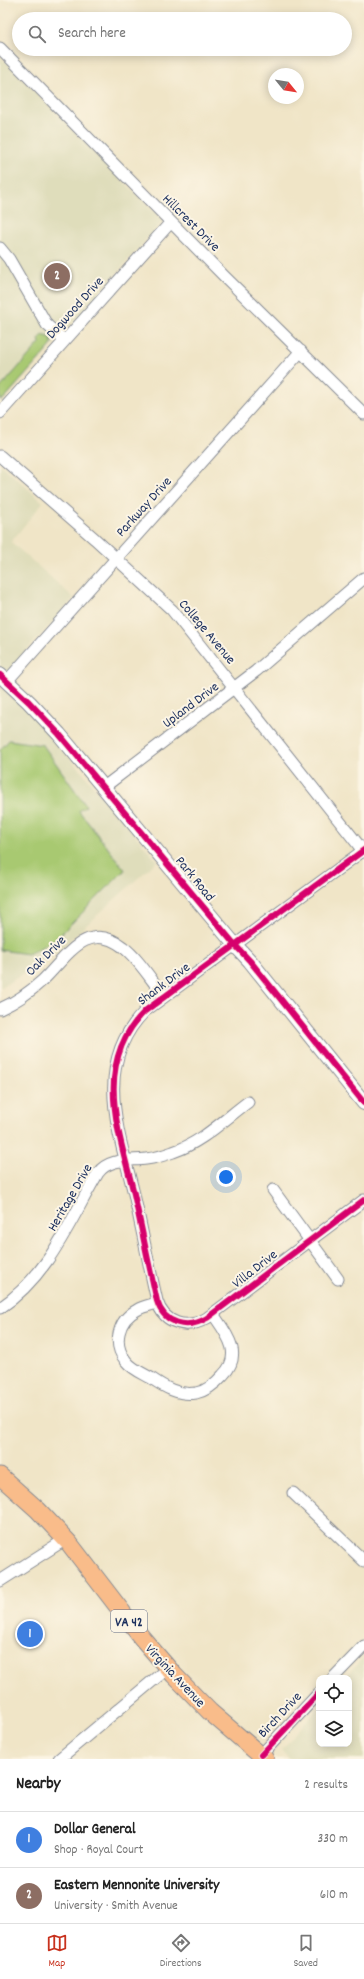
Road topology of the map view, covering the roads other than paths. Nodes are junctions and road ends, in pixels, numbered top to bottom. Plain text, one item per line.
1 (0, 48) edge
2 (171, 222) junction
3 (0, 248) edge
4 (64, 340) junction
5 (301, 351) junction
6 (0, 413) edge
7 (364, 414) edge
8 (0, 456) edge
9 (116, 559) junction
10 (364, 578) edge
11 (3, 678) edge
12 (235, 688) junction
13 (104, 787) junction
14 (364, 851) edge
15 (234, 945) junction
16 (164, 996) junction
17 (0, 1009) edge
18 (248, 1102) dead end
19 (364, 1103) edge
20 (126, 1160) junction
21 (272, 1190) dead end
22 (364, 1200) edge
23 (309, 1240) junction
24 (338, 1279) dead end
25 (157, 1303) junction
26 (0, 1308) edge
27 (213, 1314) junction
28 (0, 1476) edge
29 (294, 1493) dead end
30 (66, 1539) junction
31 (364, 1561) edge
32 (0, 1581) edge
33 (364, 1646) edge
34 (168, 1668) junction
35 (336, 1675) edge
36 (316, 1696) edge
37 (263, 1757) edge
38 (60, 1759) edge

1 - 2 street, Hillcrest Drive
2 - 4 street, Dogwood Drive
2 - 5 street, Hillcrest Drive
3 - 4 street
4 - 6 street, Dogwood Drive
5 - 7 street, Hillcrest Drive
5 - 9 street, Parkway Drive
8 - 9 street, College Avenue
9 - 11 street, Parkway Drive
9 - 12 street, College Avenue
10 - 12 street, Upland Drive
11 - 13 street, Park Road
12 - 13 street, Upland Drive
12 - 14 street, College Avenue
13 - 15 street, Park Road
14 - 15 street, Shank Drive
15 - 16 street, Shank Drive
15 - 19 street, Park Road
16 - 17 street, Oak Drive
16 - 20 street, Shank Drive
18 - 20 street, Heritage Drive
20 - 25 street, Shank Drive
20 - 26 street, Heritage Drive
21 - 23 street
22 - 23 street, Villa Drive
23 - 24 street
23 - 27 street, Villa Drive
25 - 27 street, Villa Drive
25 - 27 street
28 - 30 main road, Virginia Avenue / VA 42
29 - 31 street
30 - 32 street
30 - 34 main road, Virginia Avenue / VA 42
33 - 35 street
34 - 37 main road, Virginia Avenue / VA 42
34 - 38 street
36 - 37 street, Birch Drive

